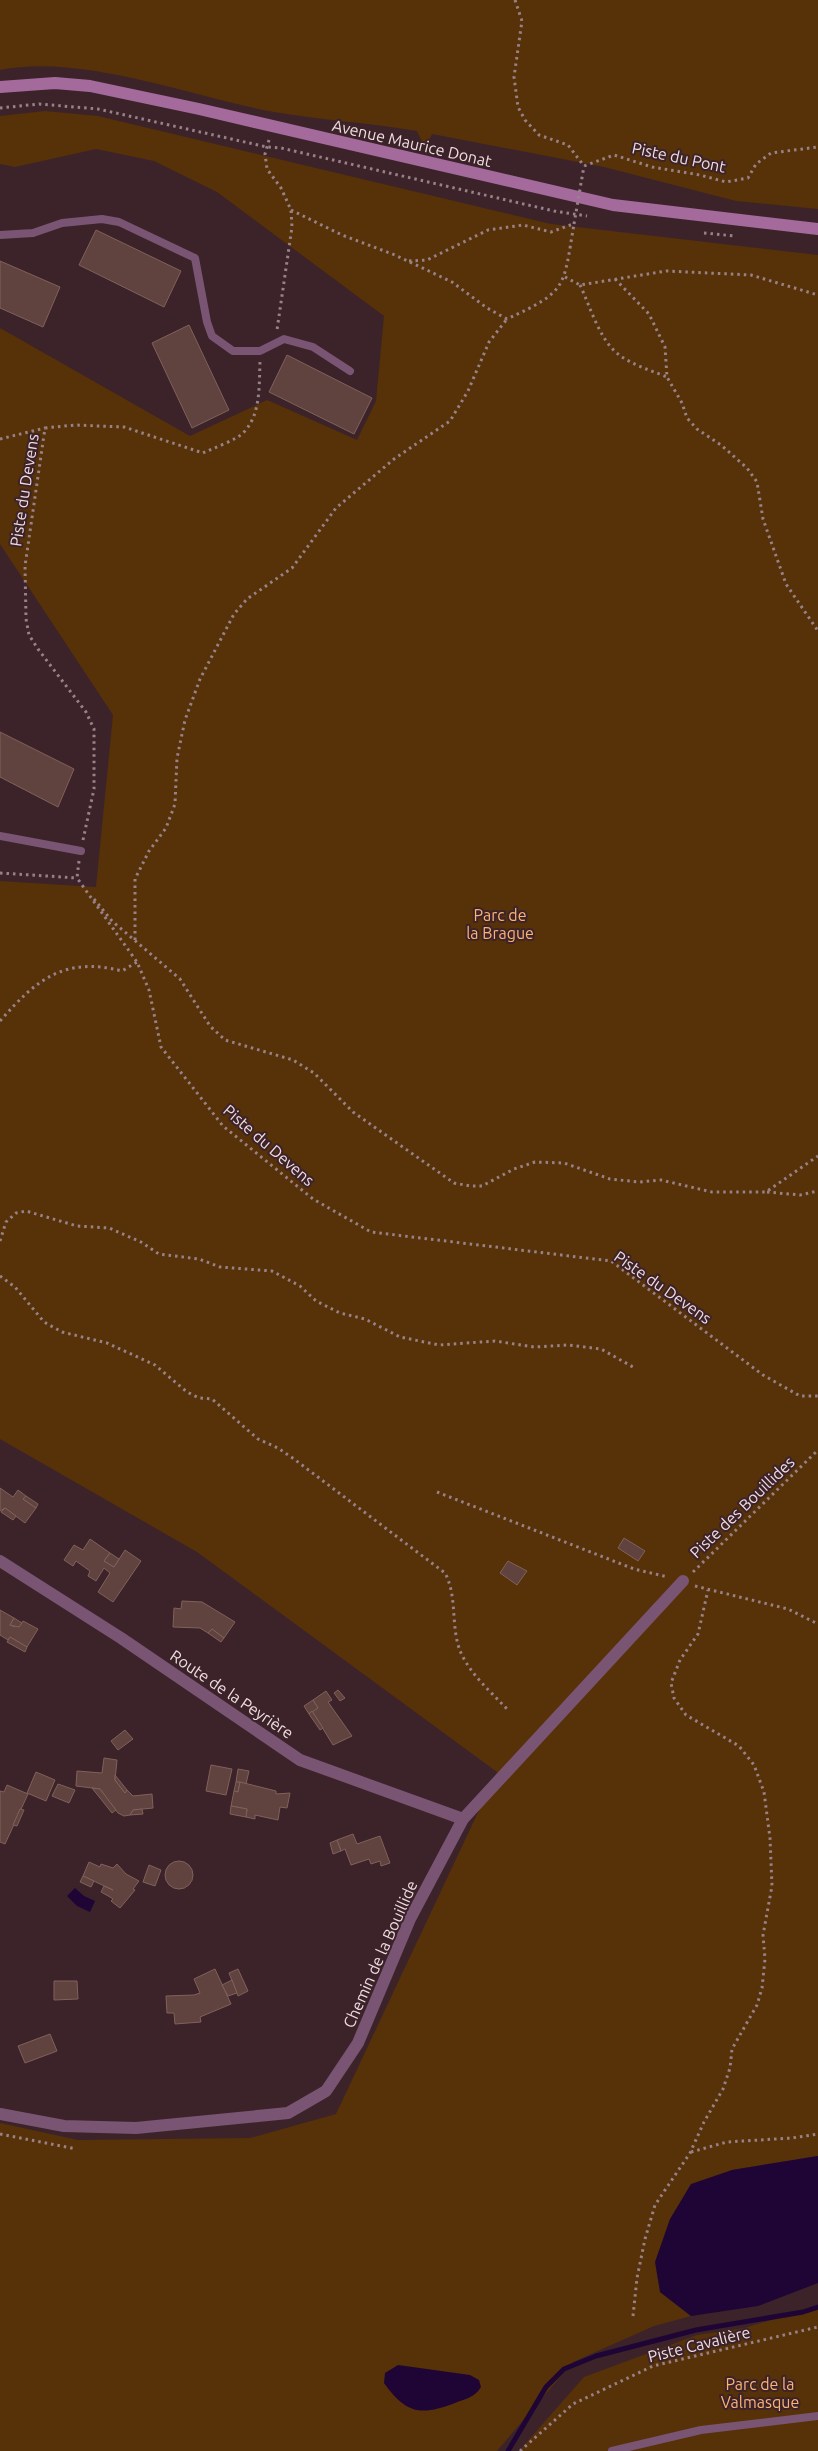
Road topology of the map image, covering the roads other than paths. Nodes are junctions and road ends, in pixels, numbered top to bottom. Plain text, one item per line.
1 (0, 87) edge
2 (818, 230) edge
3 (0, 235) edge
4 (350, 371) dead end
5 (0, 836) edge
6 (81, 851) road end
7 (0, 1561) edge
8 (683, 1581) road end
9 (463, 1819) junction
10 (0, 2114) edge
11 (818, 2416) edge
12 (612, 2451) edge

1 - 2 main road, Avenue Maurice Donat
3 - 4 lane
5 - 6 lane
7 - 9 street, Route de la Peyrière
8 - 9 street, Chemin de la Bouillide
9 - 10 street, Chemin de la Bouillide
11 - 12 lane

